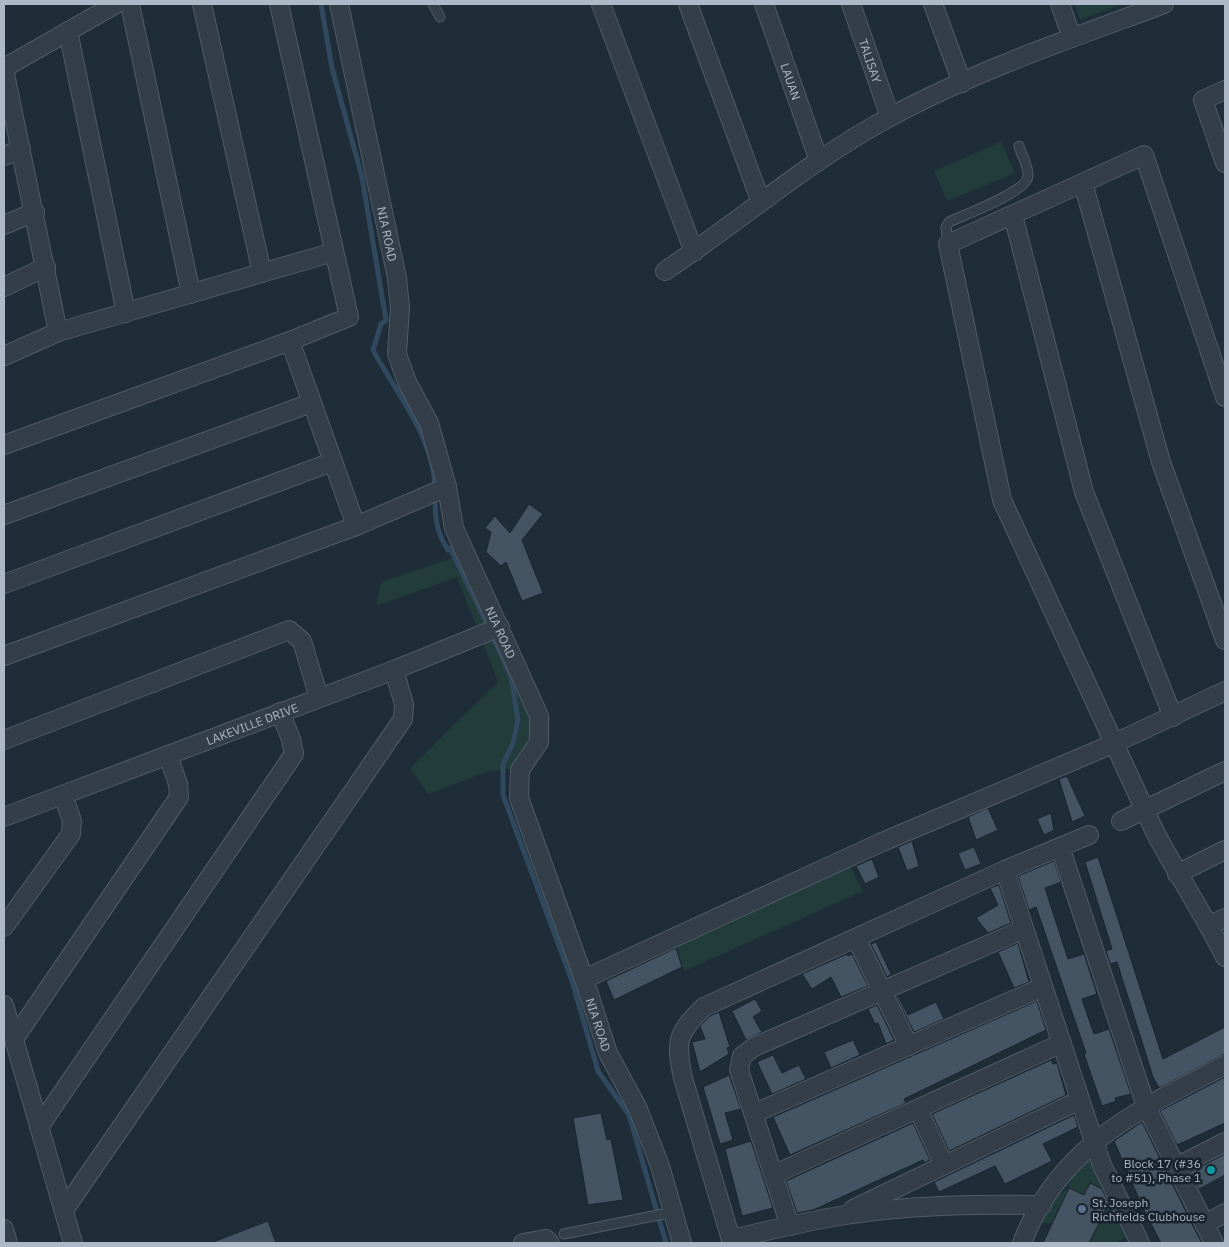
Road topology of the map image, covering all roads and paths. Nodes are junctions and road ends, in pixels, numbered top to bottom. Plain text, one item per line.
1 (116, 4) edge
2 (130, 4) edge
3 (202, 4) edge
4 (279, 4) edge
5 (339, 4) edge
6 (433, 4) edge
7 (601, 4) edge
8 (688, 4) edge
9 (764, 4) edge
10 (851, 4) edge
11 (933, 4) edge
12 (1060, 4) edge
13 (1164, 4) edge
14 (440, 17) dead end
15 (68, 30) junction
16 (1072, 38) junction
17 (4, 68) edge
18 (962, 83) junction
19 (1225, 90) edge
20 (890, 117) junction
21 (1019, 146) dead end
22 (21, 149) junction
23 (4, 156) edge
24 (819, 161) junction
25 (1225, 163) edge
26 (1083, 183) junction
27 (1006, 196) junction
28 (760, 202) junction
29 (34, 212) junction
30 (1013, 214) junction
31 (4, 225) edge
32 (948, 244) junction
33 (334, 252) junction
34 (694, 252) junction
35 (46, 267) junction
36 (665, 271) dead end
37 (262, 273) junction
38 (4, 287) edge
39 (191, 294) junction
40 (126, 313) junction
41 (58, 332) junction
42 (290, 341) junction
43 (4, 356) edge
44 (1225, 397) edge
45 (311, 403) junction
46 (4, 445) edge
47 (332, 462) junction
48 (440, 490) junction
49 (4, 515) edge
50 (356, 526) junction
51 (4, 584) edge
52 (500, 627) junction
53 (1225, 640) edge
54 (4, 656) edge
55 (394, 670) junction
56 (1225, 691) edge
57 (319, 698) junction
58 (280, 712) junction
59 (1174, 717) junction
60 (4, 740) edge
61 (1116, 743) junction
62 (168, 755) junction
63 (1225, 772) edge
64 (63, 795) junction
65 (1145, 811) junction
66 (4, 816) edge
67 (1122, 821) dead end
68 (1090, 835) dead end
69 (1060, 847) junction
70 (1225, 850) edge
71 (1005, 870) junction
72 (1177, 874) junction
73 (1217, 921) edge
74 (4, 927) edge
75 (1024, 929) junction
76 (856, 938) junction
77 (1225, 957) edge
78 (584, 979) junction
79 (1043, 988) junction
80 (882, 991) junction
81 (4, 1005) edge
82 (14, 1039) junction
83 (1062, 1043) junction
84 (909, 1046) junction
85 (1225, 1066) edge
86 (1080, 1100) junction
87 (1146, 1106) junction
88 (918, 1109) junction
89 (755, 1113) junction
90 (39, 1127) junction
91 (1094, 1142) junction
92 (1225, 1142) edge
93 (944, 1165) junction
94 (1176, 1167) junction
95 (775, 1174) junction
96 (1042, 1205) junction
97 (64, 1210) junction
98 (673, 1212) junction
99 (1225, 1214) edge
100 (839, 1216) junction
101 (1204, 1224) junction
102 (790, 1226) junction
103 (4, 1229) edge
104 (557, 1239) edge
105 (732, 1241) edge
106 (8, 1243) edge
107 (73, 1243) edge
108 (523, 1243) edge
109 (682, 1243) edge
110 (1022, 1243) edge
111 (1140, 1243) edge
112 (1214, 1243) edge

1 - 15 street
2 - 39 street
3 - 37 street
4 - 33 street
5 - 48 street, NIA ROAD
6 - 14 lane
7 - 34 street
8 - 28 street
9 - 24 street, LAUAN
10 - 20 street, TALISAY
11 - 18 street
12 - 16 street
13 - 16 street
15 - 17 street
15 - 40 street
16 - 18 street
17 - 22 street
18 - 20 street
19 - 25 street
20 - 24 street
21 - 27 lane
22 - 23 street
22 - 29 street
24 - 28 street
26 - 30 street
26 - 44 street
26 - 53 street
27 - 30 lane
27 - 32 lane
28 - 34 street
29 - 31 street
29 - 35 street
30 - 32 street
30 - 59 street
32 - 61 street
33 - 37 street
33 - 42 street
34 - 36 street
35 - 38 street
35 - 41 street
37 - 39 street
39 - 40 street
40 - 41 street
41 - 43 street
42 - 45 street
42 - 46 street
45 - 47 street
45 - 49 street
47 - 50 street
47 - 51 street
48 - 50 street
48 - 52 street, NIA ROAD
50 - 54 street
52 - 55 street, LAKEVILLE DRIVE
52 - 78 street, NIA ROAD
55 - 57 street, LAKEVILLE DRIVE
55 - 97 street
56 - 59 street
57 - 58 street, LAKEVILLE DRIVE
57 - 60 street
58 - 62 street, LAKEVILLE DRIVE
58 - 90 street
59 - 61 street
61 - 65 street
61 - 78 street
62 - 64 street, LAKEVILLE DRIVE
62 - 82 street
63 - 65 street
64 - 66 street, LAKEVILLE DRIVE
64 - 74 street
65 - 67 street
65 - 72 street
68 - 69 street
69 - 71 street
69 - 87 street
70 - 72 street
71 - 75 street
71 - 76 street
72 - 73 street
73 - 77 street
75 - 79 street
75 - 80 street
76 - 80 street
76 - 105 street
78 - 98 street, NIA ROAD
79 - 83 street
79 - 84 street
80 - 84 street
80 - 89 street
81 - 82 street
82 - 90 street
83 - 86 street
83 - 88 street
84 - 89 street
85 - 87 street
86 - 91 street
86 - 93 street
87 - 91 street
87 - 94 street
88 - 93 street
88 - 95 street
89 - 95 street
90 - 97 street
91 - 96 street
91 - 111 street
92 - 94 street
93 - 100 street
94 - 101 street
95 - 102 street
96 - 100 street
96 - 110 street
97 - 107 street
98 - 104 lane
98 - 109 street, NIA ROAD
99 - 101 street
100 - 102 street
101 - 112 street
102 - 105 street
103 - 106 street
104 - 108 street

